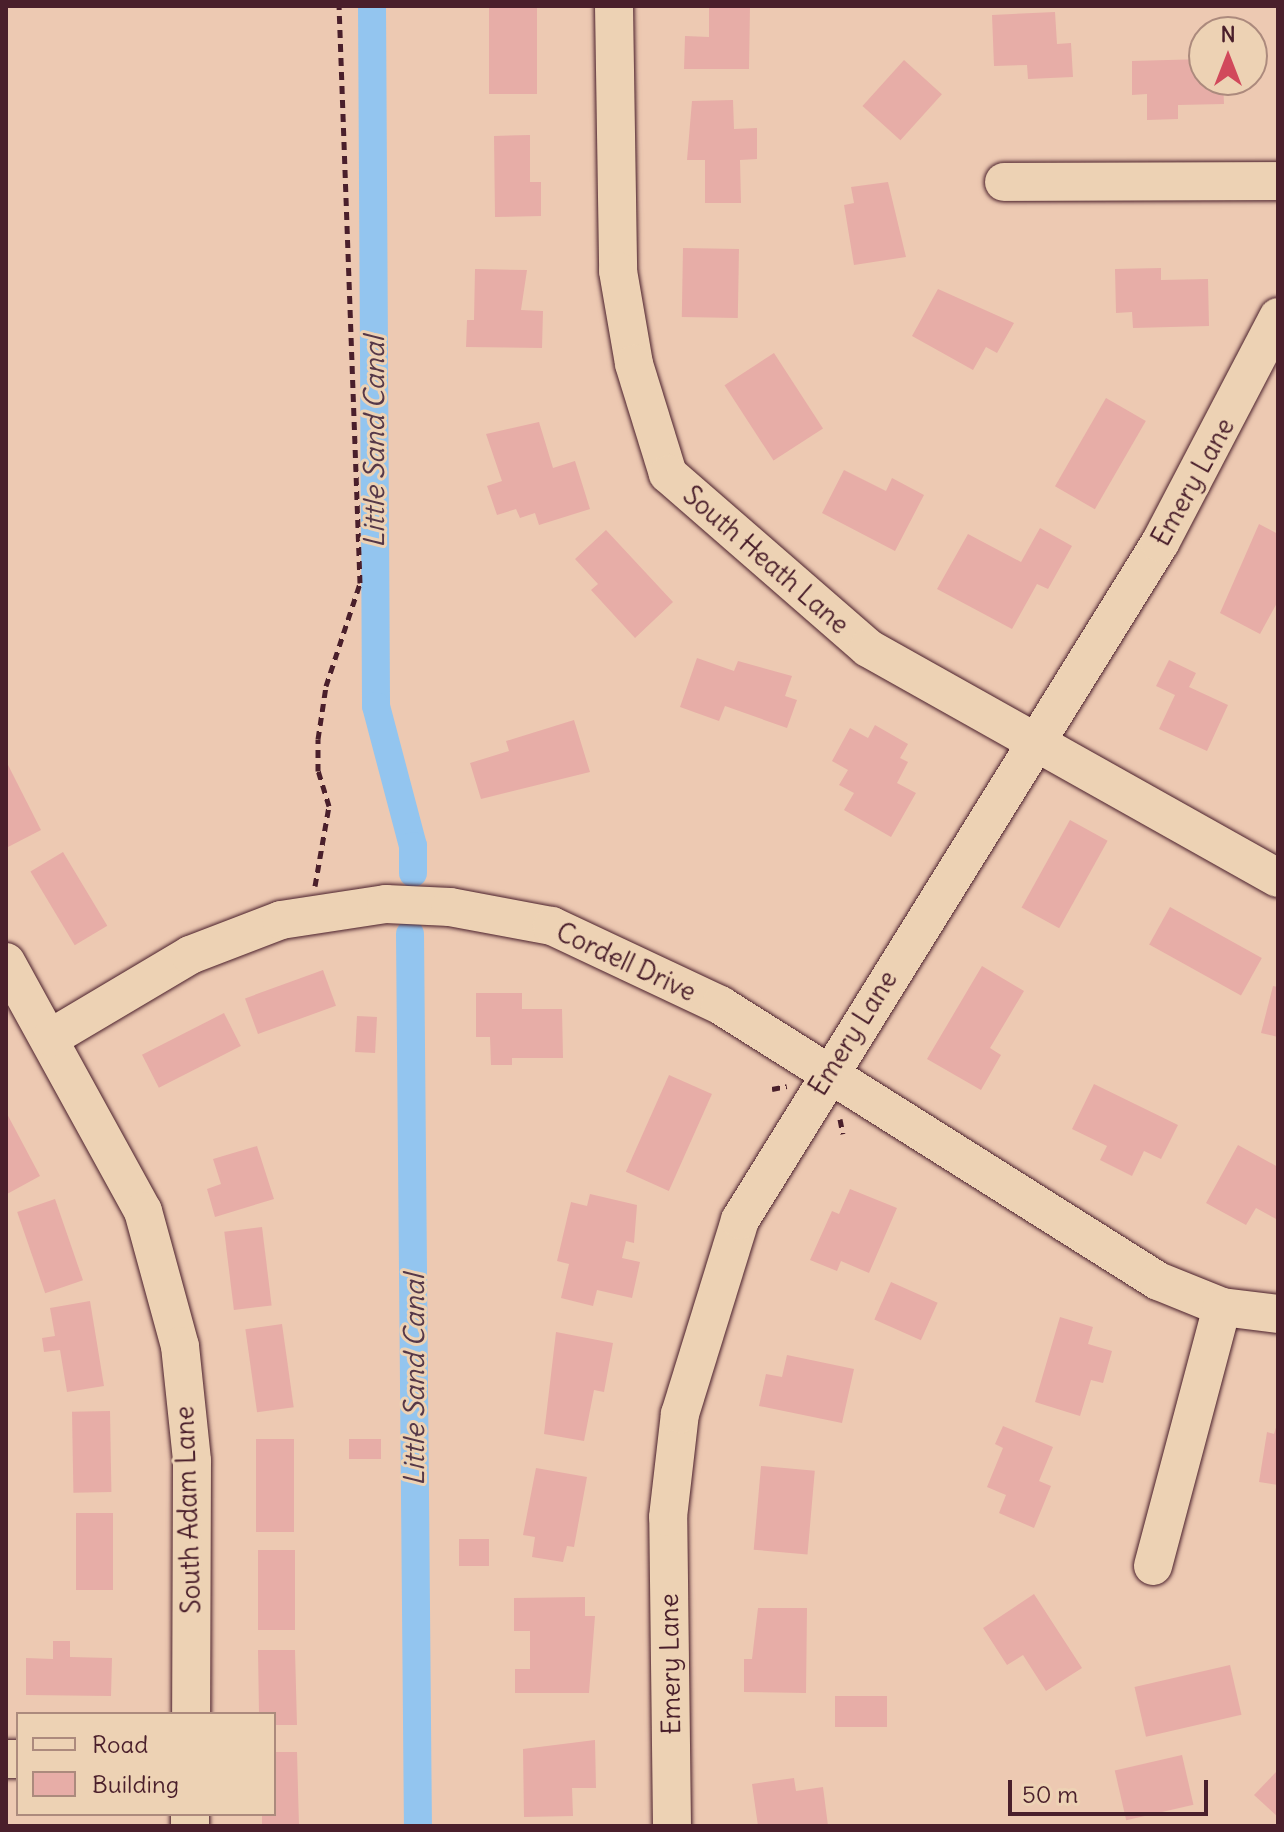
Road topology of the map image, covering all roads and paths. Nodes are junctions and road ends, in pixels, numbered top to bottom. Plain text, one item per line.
1 (339, 6) edge
2 (614, 6) edge
3 (1278, 181) edge
4 (1004, 182) dead end
5 (1278, 317) edge
6 (1040, 741) junction
7 (1278, 878) edge
8 (316, 915) junction
9 (6, 962) edge
10 (52, 1037) junction
11 (826, 1074) junction
12 (788, 1086) dead end
13 (772, 1089) dead end
14 (840, 1118) dead end
15 (843, 1134) dead end
16 (1222, 1307) junction
17 (1278, 1314) edge
18 (1153, 1566) dead end
19 (191, 1712) edge
20 (672, 1826) edge

1 - 8 path
2 - 6 street, South Heath Lane
3 - 4 street
5 - 6 street, Emery Lane
6 - 7 street, South Heath Lane
6 - 11 street, Emery Lane
8 - 10 street, Cordell Drive
8 - 11 street, Cordell Drive
9 - 10 street, South Adam Lane
10 - 19 street, South Adam Lane
11 - 16 street, Cordell Drive
11 - 20 street, Emery Lane
12 - 13 path
14 - 15 path
16 - 17 street, Cordell Drive
16 - 18 street

